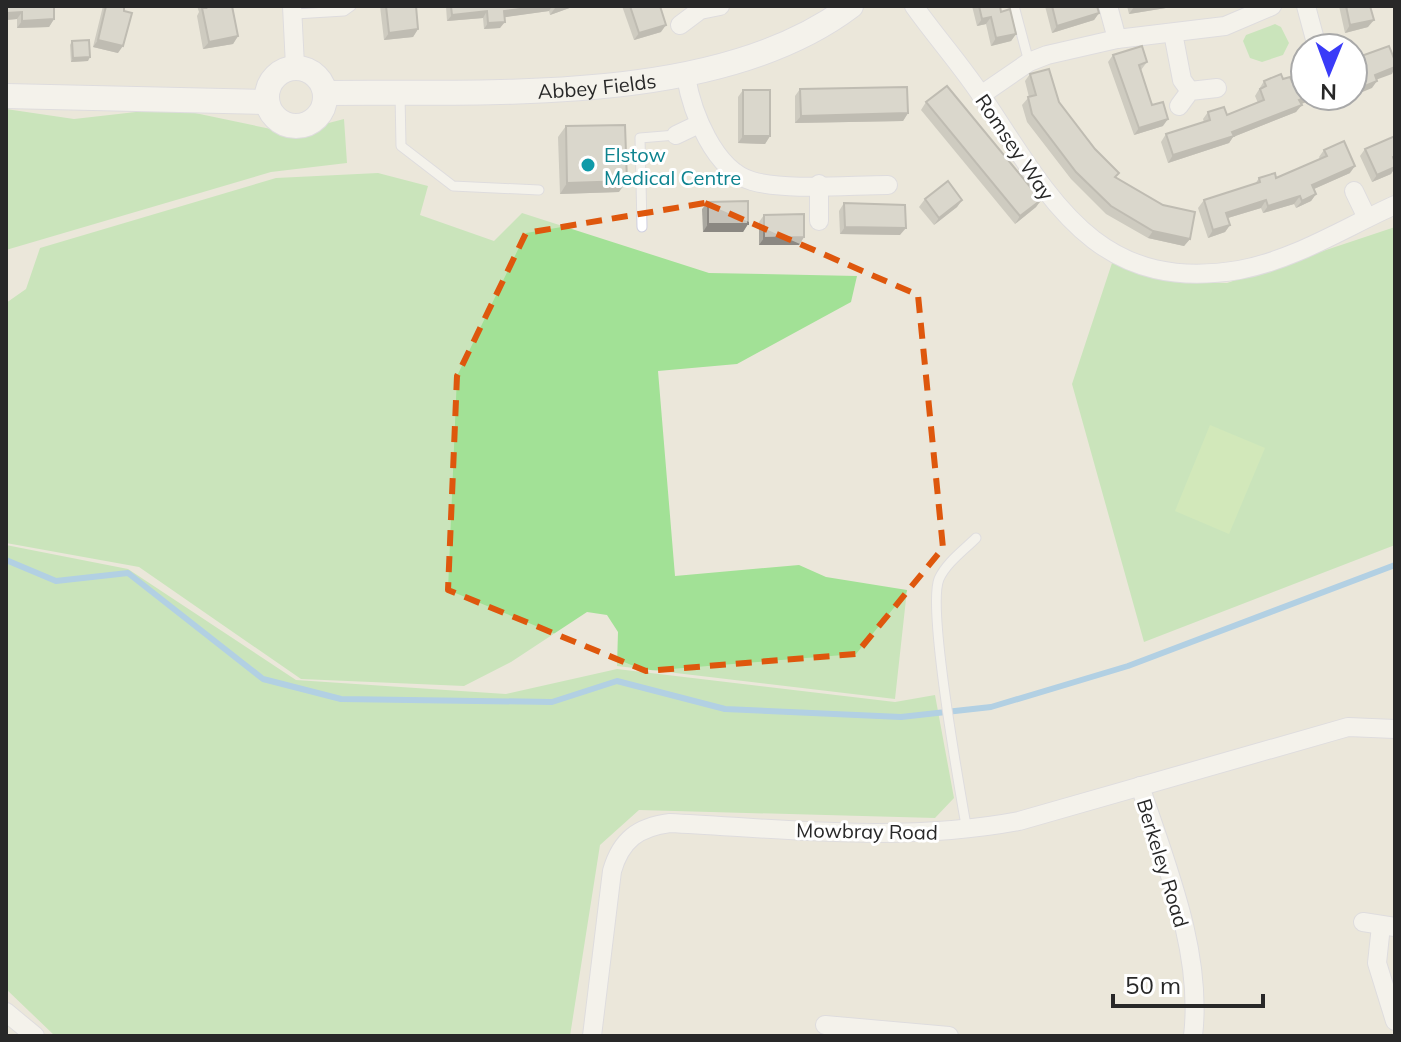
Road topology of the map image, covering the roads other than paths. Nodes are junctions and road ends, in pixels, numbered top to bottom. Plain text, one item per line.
1 (351, 6) edge
2 (720, 6) edge
3 (851, 6) edge
4 (914, 6) edge
5 (1014, 6) edge
6 (1108, 6) edge
7 (1272, 6) edge
8 (1306, 6) edge
9 (699, 8) edge
10 (294, 10) edge
11 (680, 25) dead end
12 (1311, 32) edge
13 (1173, 33) junction
14 (1117, 39) junction
15 (1029, 62) junction
16 (295, 66) junction
17 (686, 77) junction
18 (1217, 88) dead end
19 (400, 92) junction
20 (325, 93) junction
21 (981, 95) junction
22 (6, 96) edge
23 (265, 102) junction
24 (699, 124) junction
25 (676, 135) joint
26 (819, 184) junction
27 (888, 185) dead end
28 (539, 190) dead end
29 (1354, 191) dead end
30 (1395, 205) edge
31 (1367, 218) junction
32 (819, 221) dead end
33 (642, 227) dead end
34 (976, 538) dead end
35 (1395, 729) edge
36 (1140, 786) junction
37 (967, 831) junction
38 (1380, 925) edge
39 (6, 1012) edge
40 (1395, 1021) edge
41 (825, 1025) dead end
42 (35, 1036) edge
43 (592, 1036) edge
44 (949, 1036) edge
45 (1193, 1036) edge

1 - 10 lane
2 - 9 street
3 - 17 street, Abbey Fields
4 - 21 street, Romsey Way
5 - 15 lane
6 - 14 street
7 - 13 street
8 - 12 street
9 - 11 street
10 - 16 street
13 - 14 street
13 - 18 street
14 - 15 street
15 - 21 street
16 - 20 street
16 - 23 street
17 - 19 street, Abbey Fields
17 - 24 street
19 - 20 street, Abbey Fields
19 - 28 lane
20 - 23 street
21 - 31 street, Romsey Way
22 - 23 street
24 - 25 street
24 - 26 street
25 - 33 lane
26 - 27 street
26 - 32 street
29 - 31 street
30 - 31 street, Romsey Way
34 - 37 lane
35 - 36 street, Mowbray Road
36 - 37 street, Mowbray Road
36 - 45 street, Berkeley Road
37 - 43 street, Mowbray Road
38 - 40 street
39 - 42 street
41 - 44 street

